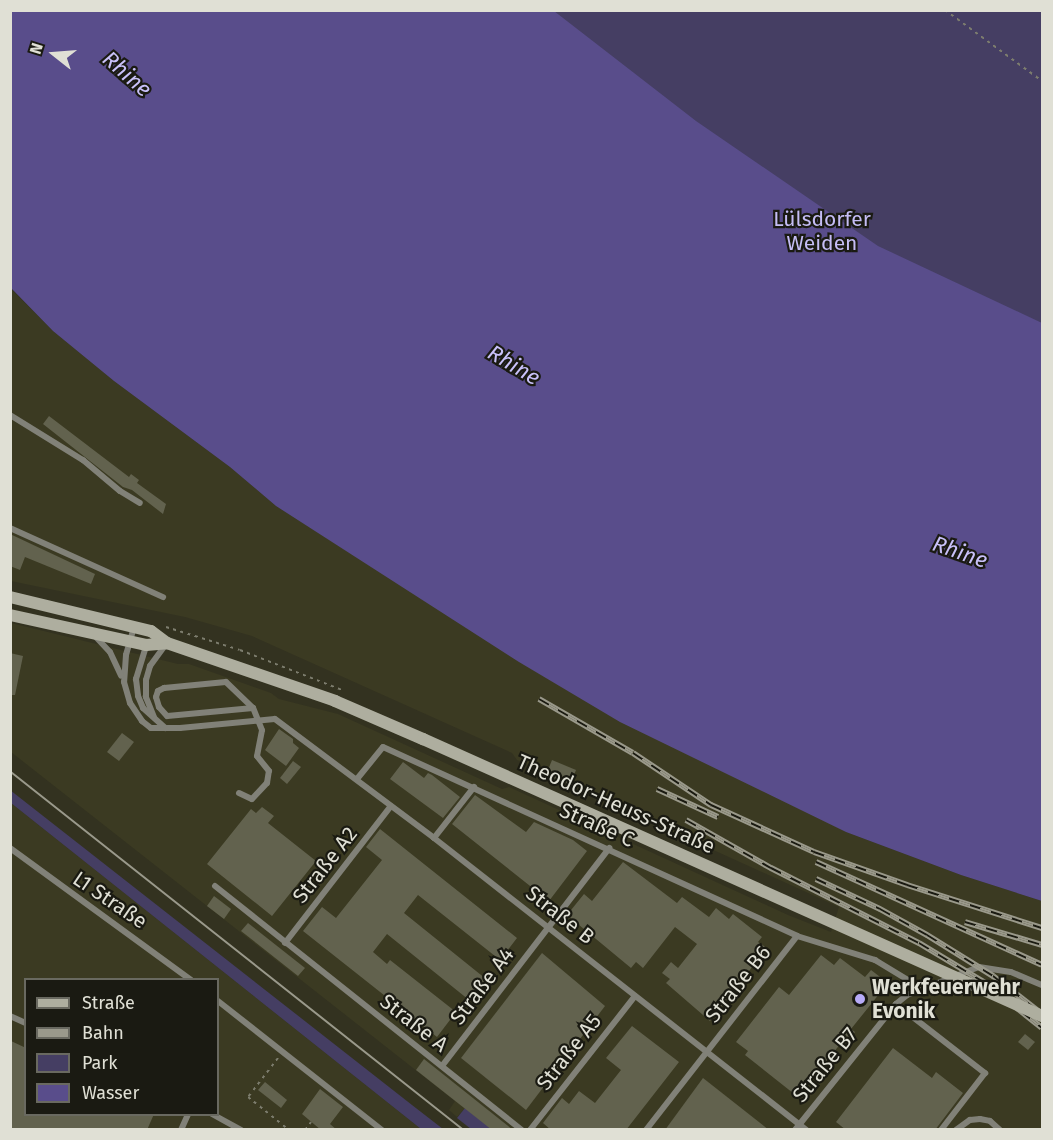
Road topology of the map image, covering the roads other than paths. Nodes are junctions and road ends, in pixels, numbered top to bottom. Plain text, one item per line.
1 (10, 415) edge
2 (140, 503) dead end
3 (10, 528) edge
4 (10, 597) edge
5 (164, 597) dead end
6 (10, 615) edge
7 (134, 626) junction
8 (157, 629) junction
9 (92, 633) junction
10 (130, 641) junction
11 (167, 643) junction
12 (146, 645) junction
13 (124, 682) junction
14 (254, 708) junction
15 (154, 717) junction
16 (260, 720) junction
17 (166, 729) junction
18 (357, 779) junction
19 (474, 787) junction
20 (239, 794) dead end
21 (391, 806) junction
22 (434, 838) junction
23 (10, 848) edge
24 (609, 848) junction
25 (215, 886) dead end
26 (548, 927) junction
27 (797, 936) junction
28 (285, 943) junction
29 (188, 978) edge
30 (1042, 985) edge
31 (921, 988) junction
32 (635, 996) junction
33 (219, 1002) edge
34 (896, 1004) junction
35 (10, 1016) edge
36 (1042, 1016) edge
37 (24, 1022) edge
38 (706, 1052) junction
39 (441, 1066) junction
40 (187, 1116) edge
41 (216, 1116) edge
42 (797, 1127) edge
43 (181, 1130) edge
44 (241, 1130) edge
45 (382, 1130) edge
46 (522, 1130) edge
47 (530, 1130) edge
48 (646, 1130) edge
49 (806, 1130) edge
50 (941, 1130) edge
51 (956, 1130) edge
52 (1000, 1130) edge

1 - 2 lane
3 - 5 lane
4 - 7 main road
6 - 9 main road
7 - 8 main road
7 - 10 lane
8 - 11 main road
8 - 12 lane
9 - 10 main road
9 - 13 lane
10 - 12 main road
10 - 13 lane
11 - 12 main road
11 - 15 lane
11 - 36 main road, Theodor-Heuss-Straße, bridge
12 - 15 lane
13 - 17 lane
14 - 14 lane
14 - 16 lane
15 - 17 lane
16 - 17 lane
16 - 18 lane, Straße B
16 - 20 lane
18 - 19 lane, Straße C
18 - 21 lane, Straße B
19 - 22 lane
19 - 24 lane, Straße C
21 - 22 lane, Straße B
21 - 28 lane, Straße A2
22 - 26 lane, Straße B
23 - 29 lane, L1 Straße
24 - 26 lane, Straße A4
24 - 27 lane, Straße C
25 - 28 lane, Straße A
26 - 32 lane, Straße B
26 - 39 lane, Straße A4
27 - 31 lane, Straße C
27 - 38 lane, Straße B6
28 - 39 lane, Straße A
30 - 31 lane, Straße B7
31 - 34 lane, Straße B7
32 - 38 lane, Straße B
32 - 47 lane, Straße A5
33 - 45 lane
34 - 42 lane, Straße B7
34 - 50 lane
35 - 37 lane
38 - 42 lane, Straße B
38 - 48 lane, Straße B6
39 - 46 lane, Straße A
40 - 43 lane
41 - 44 lane
42 - 49 lane, Straße B
51 - 52 lane

